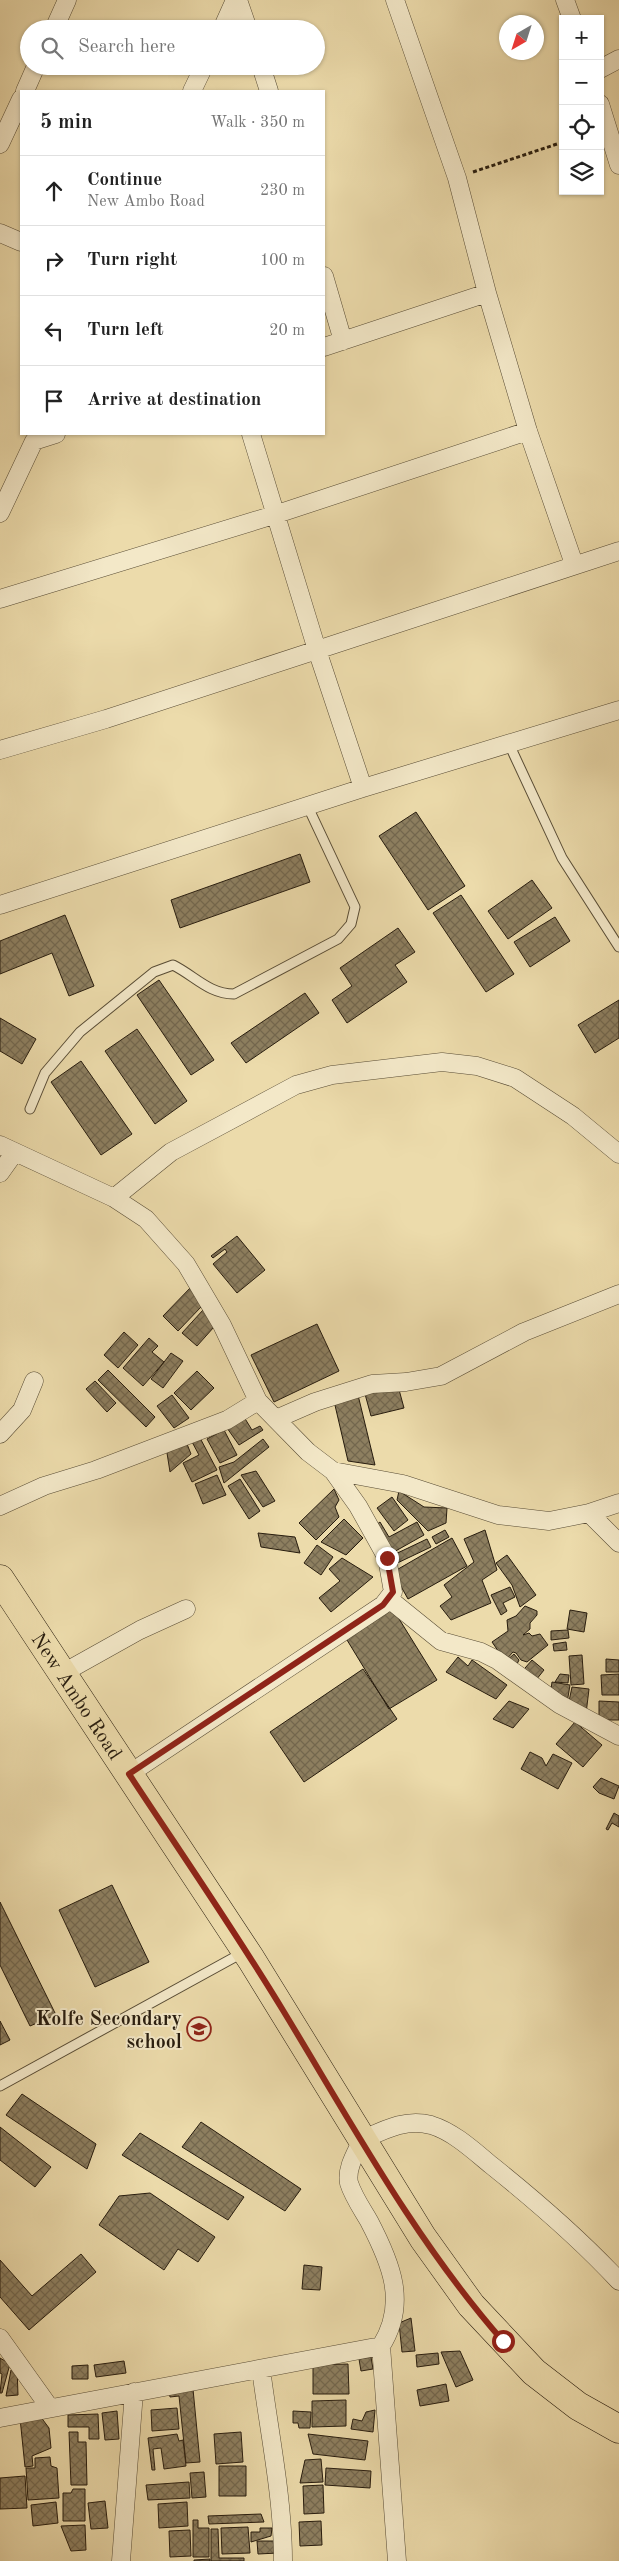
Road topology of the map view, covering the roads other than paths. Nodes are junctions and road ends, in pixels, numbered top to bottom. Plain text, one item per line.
1 (67, 0) edge
2 (237, 0) edge
3 (395, 0) edge
4 (565, 0) edge
5 (571, 15) edge
6 (58, 20) edge
7 (227, 20) edge
8 (245, 20) edge
9 (619, 59) edge
10 (604, 67) edge
11 (32, 75) edge
12 (200, 75) edge
13 (264, 75) edge
14 (25, 90) edge
15 (192, 90) edge
16 (268, 90) edge
17 (20, 101) edge
18 (600, 105) edge
19 (0, 144) edge
20 (619, 165) edge
21 (0, 232) edge
22 (20, 242) edge
23 (325, 279) edge
24 (487, 293) junction
25 (343, 341) junction
26 (325, 347) edge
27 (528, 431) junction
28 (49, 435) edge
29 (251, 435) edge
30 (36, 437) edge
31 (0, 513) edge
32 (274, 515) junction
33 (619, 551) edge
34 (574, 564) junction
35 (0, 599) edge
36 (317, 650) junction
37 (619, 710) edge
38 (509, 744) junction
39 (0, 750) edge
40 (363, 788) junction
41 (308, 807) junction
42 (0, 904) edge
43 (619, 947) edge
44 (30, 1109) dead end
45 (8, 1148) edge
46 (619, 1154) edge
47 (0, 1173) edge
48 (114, 1198) junction
49 (619, 1294) edge
50 (34, 1381) dead end
51 (258, 1401) junction
52 (276, 1419) junction
53 (0, 1434) edge
54 (333, 1472) junction
55 (619, 1502) edge
56 (0, 1506) edge
57 (589, 1513) junction
58 (619, 1543) edge
59 (0, 1578) edge
60 (389, 1599) junction
61 (186, 1608) dead end
62 (63, 1673) junction
63 (619, 1736) edge
64 (129, 1774) junction
65 (246, 1951) junction
66 (0, 2086) edge
67 (362, 2140) junction
68 (619, 2281) edge
69 (0, 2338) edge
70 (381, 2346) junction
71 (261, 2369) junction
72 (134, 2392) junction
73 (50, 2408) junction
74 (0, 2418) edge
75 (619, 2430) edge
76 (121, 2561) edge
77 (283, 2561) edge
78 (397, 2561) edge

1 - 6 street
2 - 7 street
2 - 8 street
3 - 24 street
4 - 5 street
9 - 10 street
11 - 14 street
12 - 15 street
13 - 16 street
17 - 19 street
18 - 20 street
21 - 22 street
23 - 25 street
24 - 25 street
24 - 27 street
25 - 26 street
27 - 32 street
27 - 34 street
28 - 30 street
29 - 32 street
30 - 31 street
32 - 35 street
32 - 36 street
33 - 34 street
34 - 36 street
36 - 39 street
36 - 40 street
37 - 38 street
38 - 40 street
38 - 43 lane
40 - 41 street
41 - 42 street
41 - 44 lane
45 - 47 street
45 - 48 street
46 - 48 street
48 - 51 street
49 - 52 street
50 - 53 street
51 - 52 street
51 - 56 street
52 - 54 street
54 - 57 street
54 - 60 street
55 - 57 street
57 - 58 street
59 - 62 main road, New Ambo Road
60 - 63 street
60 - 64 street
61 - 62 street
62 - 64 main road, New Ambo Road
64 - 65 main road, New Ambo Road
65 - 66 lane
65 - 67 main road, New Ambo Road
67 - 68 street
67 - 70 street
67 - 75 main road, New Ambo Road
69 - 73 street
70 - 71 street
70 - 78 street
71 - 72 street
71 - 77 street
72 - 73 street
72 - 76 street
73 - 74 street

